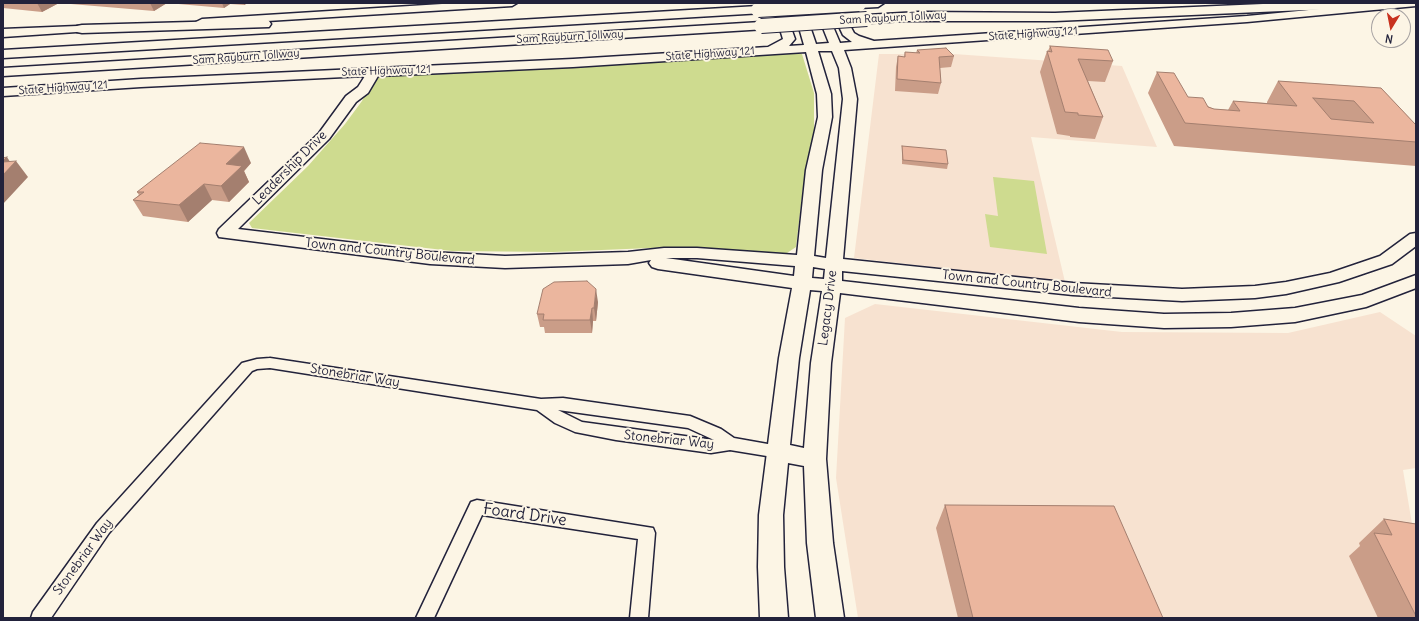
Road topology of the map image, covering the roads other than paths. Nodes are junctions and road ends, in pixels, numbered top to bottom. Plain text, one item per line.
1 (512, 3) edge
2 (777, 3) edge
3 (797, 3) edge
4 (818, 3) edge
5 (833, 3) edge
6 (878, 3) edge
7 (1136, 3) edge
8 (1416, 3) edge
9 (1391, 5) junction
10 (403, 7) edge
11 (382, 8) edge
12 (905, 17) junction
13 (620, 18) junction
14 (82, 29) junction
15 (3, 32) edge
16 (238, 40) junction
17 (3, 44) edge
18 (878, 44) junction
19 (837, 46) junction
20 (810, 48) junction
21 (772, 50) junction
22 (3, 54) edge
23 (250, 57) junction
24 (3, 72) edge
25 (357, 72) junction
26 (374, 72) junction
27 (3, 79) edge
28 (3, 92) edge
29 (351, 99) junction
30 (225, 233) joint
31 (1416, 238) edge
32 (628, 258) junction
33 (805, 261) junction
34 (834, 264) junction
35 (1416, 281) edge
36 (802, 283) junction
37 (832, 286) junction
38 (541, 405) junction
39 (656, 418) junction
40 (648, 439) junction
41 (730, 444) junction
42 (779, 452) junction
43 (815, 459) junction
44 (40, 618) edge
45 (425, 618) edge
46 (639, 618) edge
47 (774, 618) edge
48 (830, 618) edge

1 - 10 main road
2 - 21 main road
3 - 20 main road
4 - 19 main road, Legacy Drive
5 - 18 main road
6 - 13 highway, Sam Rayburn Tollway, bridge
7 - 12 highway, Sam Rayburn Tollway
8 - 9 main road, State Highway 121
9 - 12 highway
9 - 18 main road, State Highway 121
10 - 11 main road
11 - 14 main road
12 - 23 highway, Sam Rayburn Tollway, bridge
13 - 14 highway
13 - 16 highway, Sam Rayburn Tollway
14 - 15 main road
16 - 17 highway
16 - 22 highway, Sam Rayburn Tollway
18 - 19 main road, State Highway 121
19 - 20 main road, State Highway 121
19 - 34 main road, Legacy Drive
20 - 21 main road, State Highway 121
20 - 33 main road
21 - 26 main road, State Highway 121
23 - 24 highway, Sam Rayburn Tollway
23 - 27 highway
25 - 26 main road, State Highway 121
25 - 28 main road, State Highway 121
25 - 29 main road, Leadership Drive
26 - 29 main road, Leadership Drive
29 - 30 main road, Leadership Drive
30 - 32 main road, Town and Country Boulevard
31 - 34 main road, Town and Country Boulevard
32 - 33 main road, Town and Country Boulevard
32 - 36 main road, Town and Country Boulevard
33 - 34 main road, Town and Country Boulevard
33 - 36 main road
34 - 37 main road, Legacy Drive
35 - 37 main road, Town and Country Boulevard
36 - 37 main road, Town and Country Boulevard
36 - 42 main road
37 - 43 main road, Legacy Drive
38 - 39 street
38 - 40 street, Stonebriar Way
38 - 44 street, Stonebriar Way
39 - 40 street
39 - 41 street
40 - 41 street, Stonebriar Way
41 - 42 street, Stonebriar Way
42 - 43 main road
42 - 47 main road
43 - 48 main road, Legacy Drive
45 - 46 street, Foard Drive

